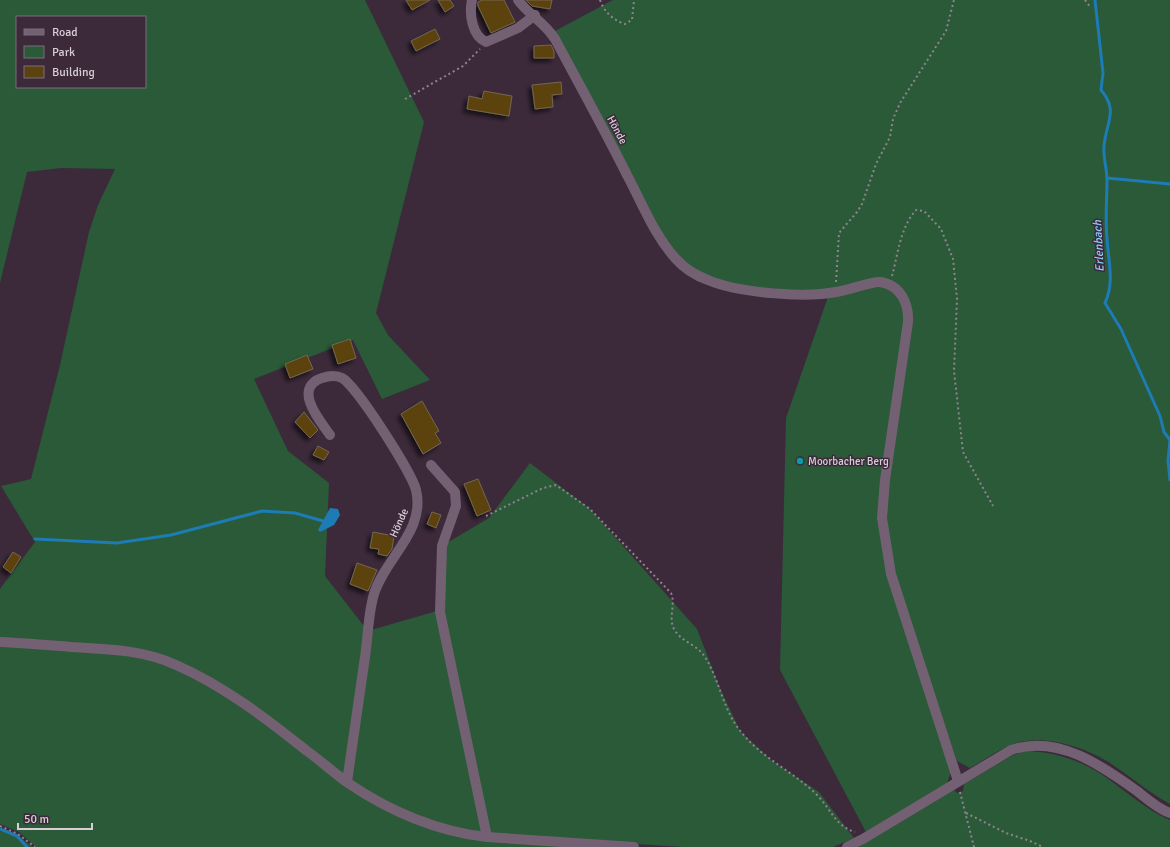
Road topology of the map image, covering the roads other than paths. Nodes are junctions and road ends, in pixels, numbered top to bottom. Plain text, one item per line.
1 (472, 0) edge
2 (518, 0) edge
3 (534, 15) junction
4 (330, 435) dead end
5 (431, 465) dead end
6 (0, 642) edge
7 (958, 781) junction
8 (347, 782) junction
9 (1170, 813) edge
10 (487, 837) junction
11 (634, 847) edge
12 (847, 847) edge

1 - 3 street
2 - 3 street, Hönde
3 - 7 street, Hönde
4 - 8 street, Hönde
5 - 10 street
6 - 8 street
7 - 9 street
7 - 12 street
8 - 10 street
10 - 11 street

